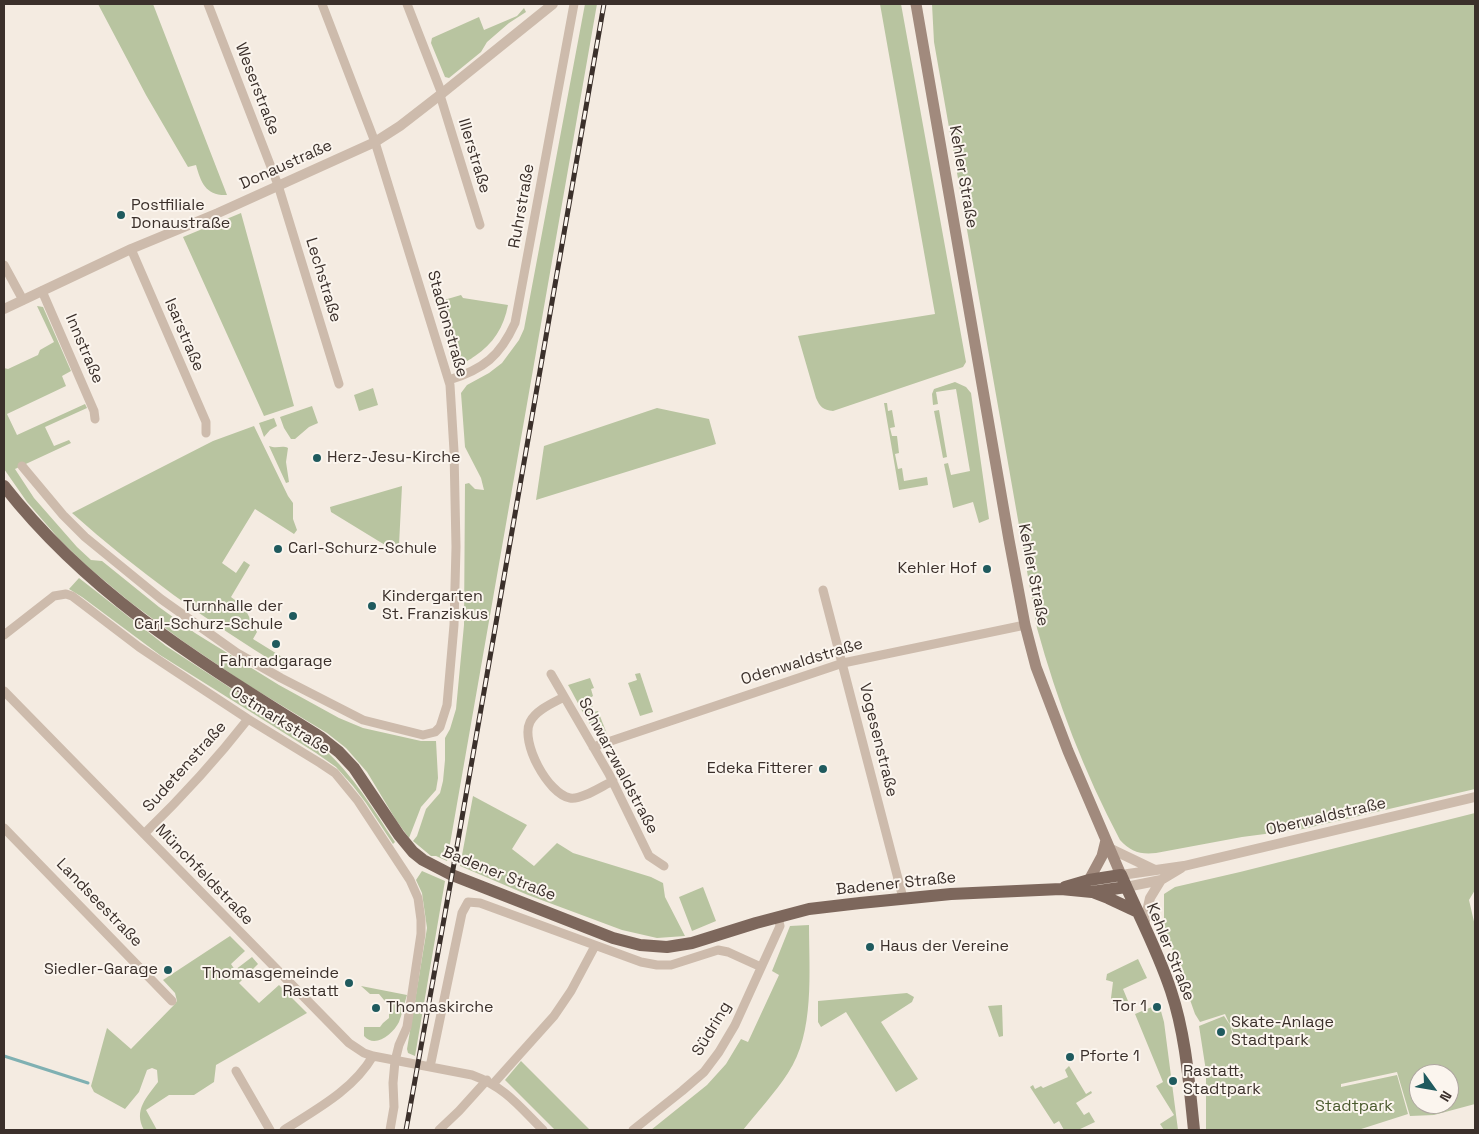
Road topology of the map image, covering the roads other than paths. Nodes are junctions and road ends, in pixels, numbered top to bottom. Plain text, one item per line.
1 (208, 4) edge
2 (322, 4) edge
3 (407, 4) edge
4 (553, 4) edge
5 (574, 4) edge
6 (916, 4) edge
7 (441, 94) junction
8 (375, 142) junction
9 (278, 185) junction
10 (480, 225) dead end
11 (131, 249) junction
12 (4, 265) edge
13 (42, 291) junction
14 (23, 300) junction
15 (4, 309) edge
16 (449, 380) junction
17 (339, 384) dead end
18 (95, 419) dead end
19 (206, 433) dead end
20 (22, 466) dead end
21 (4, 486) edge
22 (824, 590) dead end
23 (1026, 624) junction
24 (4, 635) edge
25 (843, 663) junction
26 (551, 674) dead end
27 (4, 691) edge
28 (564, 697) junction
29 (248, 720) junction
30 (593, 747) junction
31 (612, 781) junction
32 (1475, 798) edge
33 (4, 828) edge
34 (144, 834) junction
35 (1107, 844) junction
36 (664, 866) dead end
37 (1184, 866) junction
38 (1155, 870) junction
39 (1161, 880) junction
40 (1124, 881) junction
41 (1090, 886) junction
42 (903, 898) junction
43 (1138, 912) junction
44 (778, 917) junction
45 (1144, 925) junction
46 (595, 946) junction
47 (761, 967) junction
48 (172, 1001) dead end
49 (373, 1056) junction
50 (395, 1061) junction
51 (430, 1067) junction
52 (236, 1070) dead end
53 (490, 1082) junction
54 (270, 1130) edge
55 (284, 1130) edge
56 (390, 1130) edge
57 (440, 1130) edge
58 (543, 1130) edge
59 (633, 1130) edge
60 (1194, 1130) edge

1 - 9 street, Weserstraße
2 - 8 street, Stadionstraße
3 - 7 street, Illerstraße
4 - 7 street, Donaustraße
5 - 16 street, Ruhrstraße
6 - 23 main road, Kehler Straße
7 - 8 street, Donaustraße
7 - 10 street, Illerstraße
8 - 9 street, Donaustraße
8 - 16 street, Stadionstraße
9 - 11 street, Donaustraße
9 - 17 street, Lechstraße
11 - 13 street, Donaustraße
11 - 19 street, Isarstraße
12 - 14 street
13 - 14 street, Donaustraße
13 - 18 street, Innstraße
14 - 15 street, Donaustraße
16 - 20 street, Stadionstraße
21 - 44 main road, Badener Straße
22 - 25 street, Vogesenstraße
23 - 25 street, Odenwaldstraße
23 - 35 main road, Kehler Straße
24 - 29 street, Ostmarkstraße
25 - 30 street, Odenwaldstraße
25 - 42 street, Vogesenstraße
26 - 28 street, Schwarzwaldstraße
27 - 34 street, Münchfeldstraße
28 - 30 street, Schwarzwaldstraße
28 - 31 street
29 - 34 street, Sudetenstraße
29 - 50 street, Ostmarkstraße
30 - 31 street, Schwarzwaldstraße
31 - 36 street, Schwarzwaldstraße
32 - 37 street, Oberwaldstraße
33 - 48 street, Landseestraße
34 - 49 street, Münchfeldstraße
35 - 38 street
35 - 40 main road, Kehler Straße
35 - 41 main road
37 - 38 street, Oberwaldstraße
37 - 39 street, Oberwaldstraße
38 - 40 street, Oberwaldstraße
39 - 40 street, Oberwaldstraße
39 - 45 street
40 - 41 main road, Badener Straße
40 - 43 main road, Kehler Straße
41 - 42 main road, Badener Straße
41 - 43 main road
42 - 44 main road, Badener Straße
43 - 45 main road, Kehler Straße
44 - 47 street, Südring
45 - 60 main road, Kehler Straße
46 - 47 street
46 - 51 street
46 - 53 street
47 - 59 street, Südring
49 - 50 street, Münchfeldstraße
49 - 55 street
50 - 51 street, Münchfeldstraße
50 - 56 street, Ostmarkstraße
51 - 53 street, Münchfeldstraße
52 - 54 street
53 - 57 street
53 - 58 street

